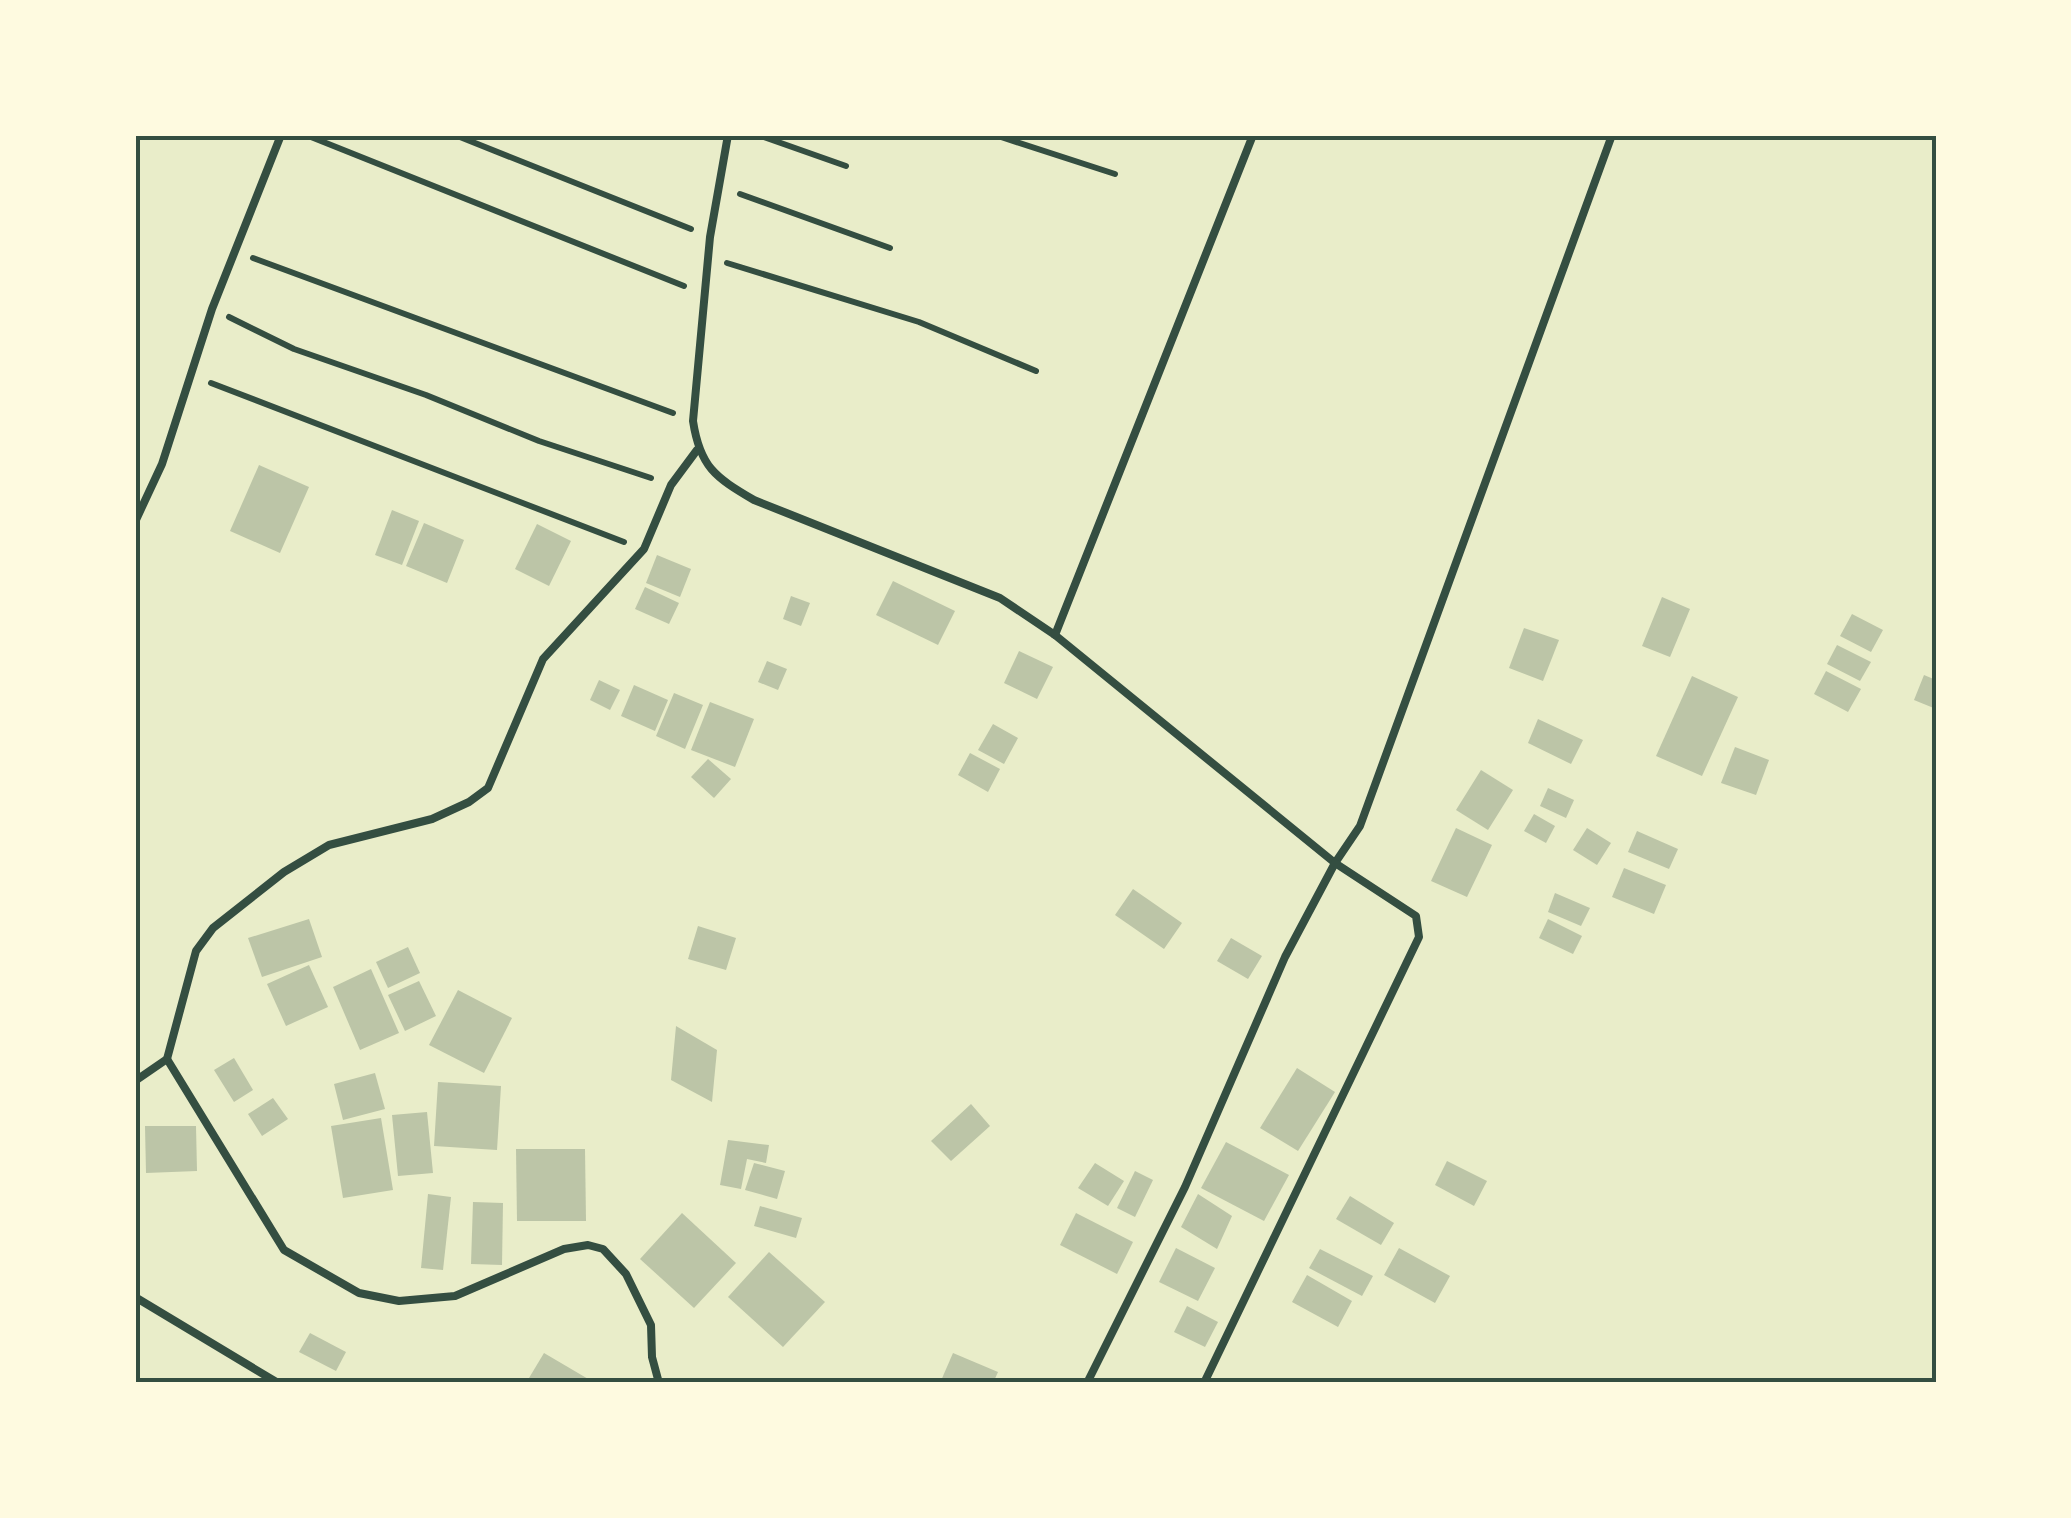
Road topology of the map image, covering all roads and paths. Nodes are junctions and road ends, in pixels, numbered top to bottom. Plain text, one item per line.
1 (281, 135) edge
2 (306, 135) edge
3 (455, 135) edge
4 (728, 135) edge
5 (758, 135) edge
6 (996, 135) edge
7 (1252, 135) edge
8 (1612, 135) edge
9 (846, 166) dead end
10 (1115, 174) dead end
11 (720, 186) junction
12 (710, 237) junction
13 (890, 248) dead end
14 (232, 251) junction
15 (704, 294) junction
16 (212, 308) junction
17 (1036, 371) dead end
18 (192, 375) junction
19 (693, 420) junction
20 (697, 450) junction
21 (671, 485) junction
22 (135, 522) edge
23 (644, 549) junction
24 (1056, 635) junction
25 (1335, 863) junction
26 (168, 1059) junction
27 (135, 1081) edge
28 (135, 1296) edge
29 (278, 1383) edge
30 (659, 1383) edge
31 (1087, 1383) edge
32 (1204, 1383) edge

1 - 14 lane
2 - 15 path
3 - 12 path
4 - 11 lane
5 - 9 path
6 - 10 path
7 - 24 lane
8 - 25 lane
11 - 12 lane
11 - 13 path
12 - 15 lane
12 - 17 path
14 - 16 lane
14 - 19 path
15 - 19 lane
16 - 18 lane
16 - 21 path
18 - 22 lane
18 - 23 path
19 - 20 lane
20 - 21 lane
20 - 24 lane
21 - 23 lane
23 - 26 lane
24 - 25 lane
25 - 31 lane
25 - 32 lane
26 - 27 lane
26 - 30 lane
28 - 29 lane

